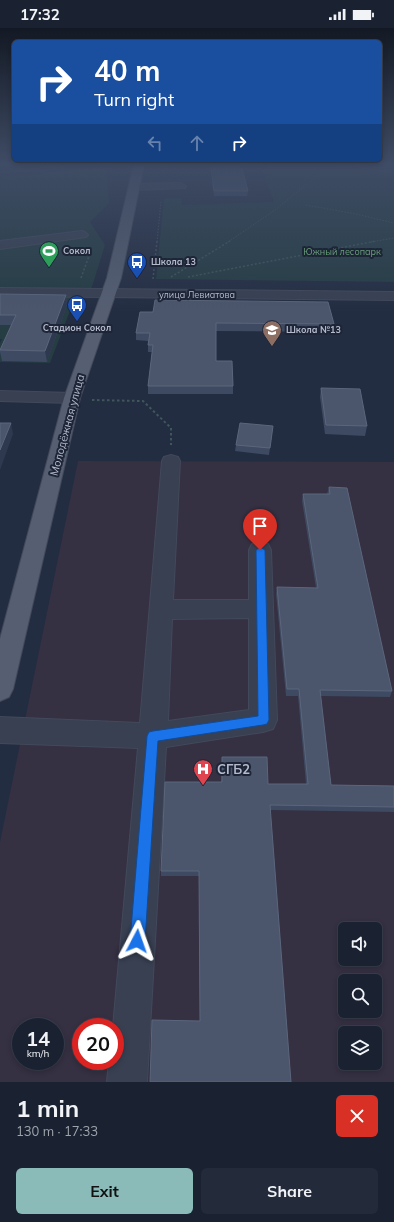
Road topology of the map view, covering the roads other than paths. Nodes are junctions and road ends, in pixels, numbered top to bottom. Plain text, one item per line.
1 (129, 213) edge
2 (82, 234) road end
3 (0, 245) edge
4 (0, 292) edge
5 (109, 293) junction
6 (394, 296) edge
7 (0, 396) edge
8 (80, 399) junction
9 (171, 461) road end
10 (260, 550) dead end
11 (262, 609) junction
12 (161, 610) junction
13 (0, 689) edge
14 (0, 730) edge
15 (153, 736) junction
16 (127, 1082) edge

1 - 5 main road, Молодёжная улица
2 - 3 street
4 - 5 street, улица Левиатова
5 - 6 street, улица Левиатова
5 - 8 main road, Молодёжная улица
7 - 8 street
8 - 13 main road, Молодёжная улица
9 - 12 street
10 - 11 street
11 - 12 street
11 - 15 street
12 - 15 street
14 - 15 street
15 - 16 street

